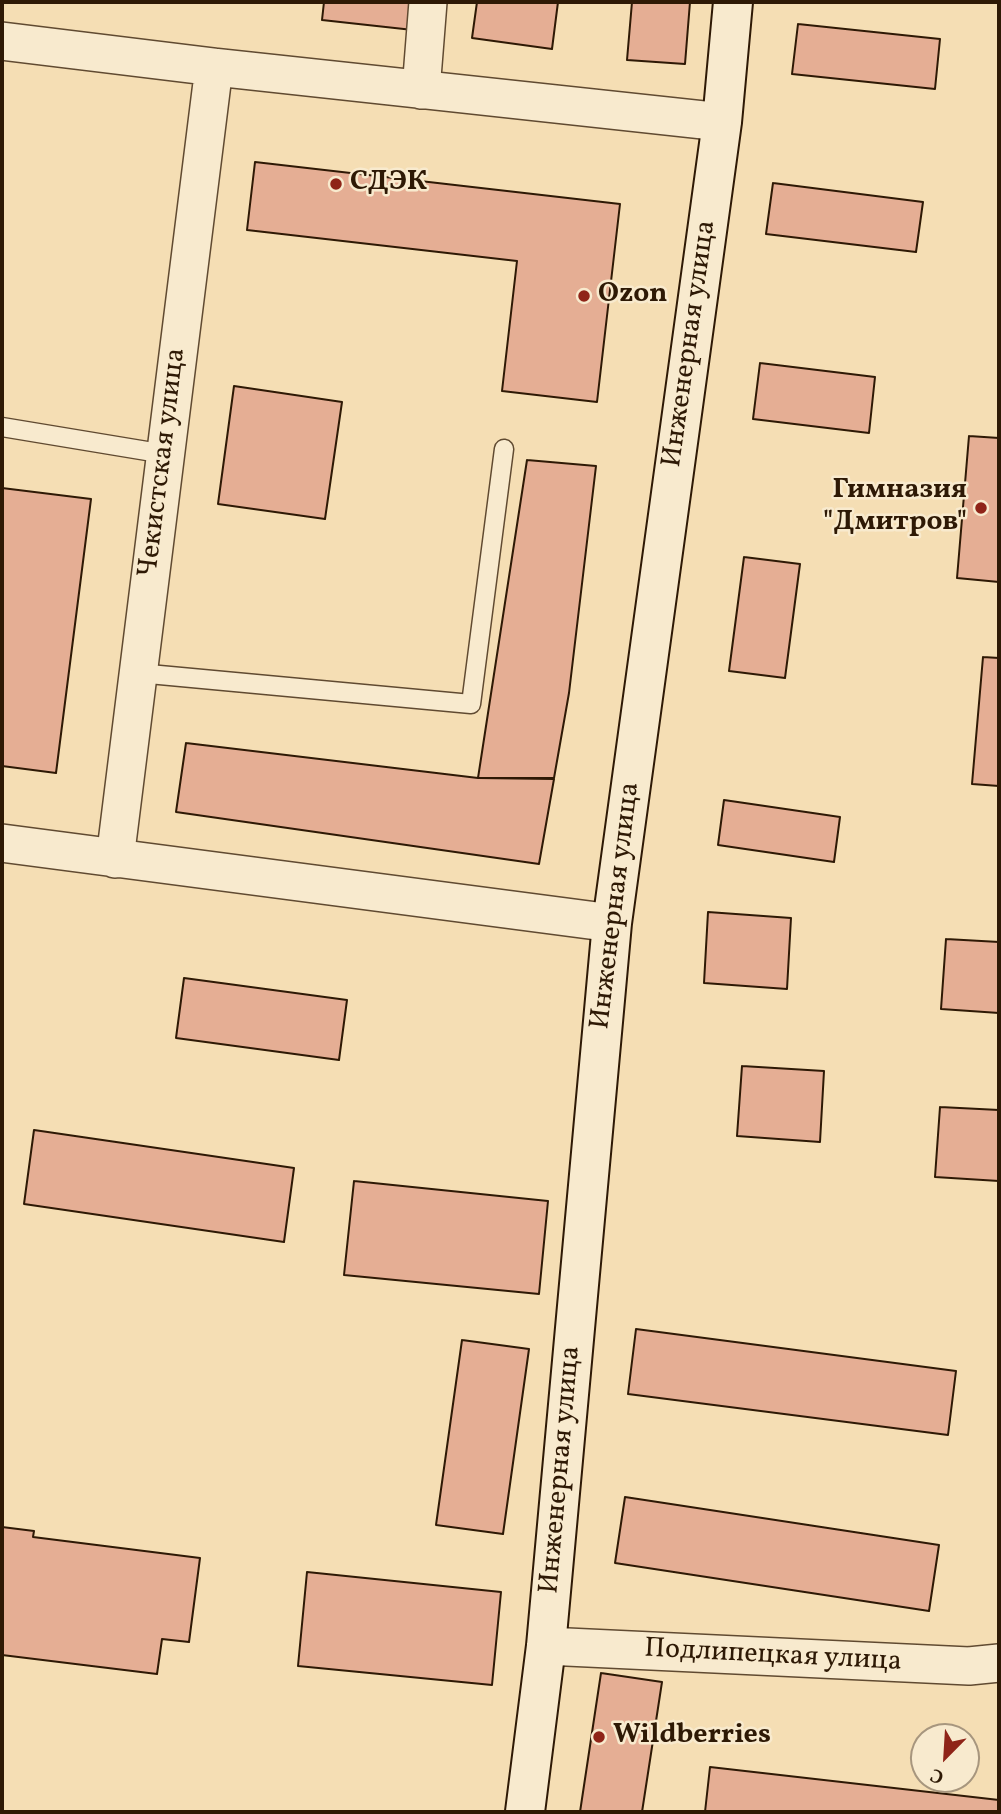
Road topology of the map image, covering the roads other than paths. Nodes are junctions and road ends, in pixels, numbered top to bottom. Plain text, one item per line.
1 (429, 2) edge
2 (733, 2) edge
3 (2, 41) edge
4 (214, 67) junction
5 (421, 90) junction
6 (722, 122) junction
7 (2, 427) edge
8 (504, 449) dead end
9 (165, 454) junction
10 (138, 673) junction
11 (2, 843) edge
12 (115, 859) junction
13 (612, 923) junction
14 (546, 1646) junction
15 (999, 1663) edge
16 (524, 1812) edge

1 - 5 street
2 - 6 street, Инженерная улица
3 - 4 street
4 - 5 street
4 - 9 street, Чекистская улица
5 - 6 street
6 - 13 street, Инженерная улица
7 - 9 lane
8 - 10 lane
9 - 10 street, Чекистская улица
10 - 12 street, Чекистская улица
11 - 12 street
12 - 13 street
13 - 14 street, Инженерная улица
14 - 15 street, Подлипецкая улица
14 - 16 street, Инженерная улица

